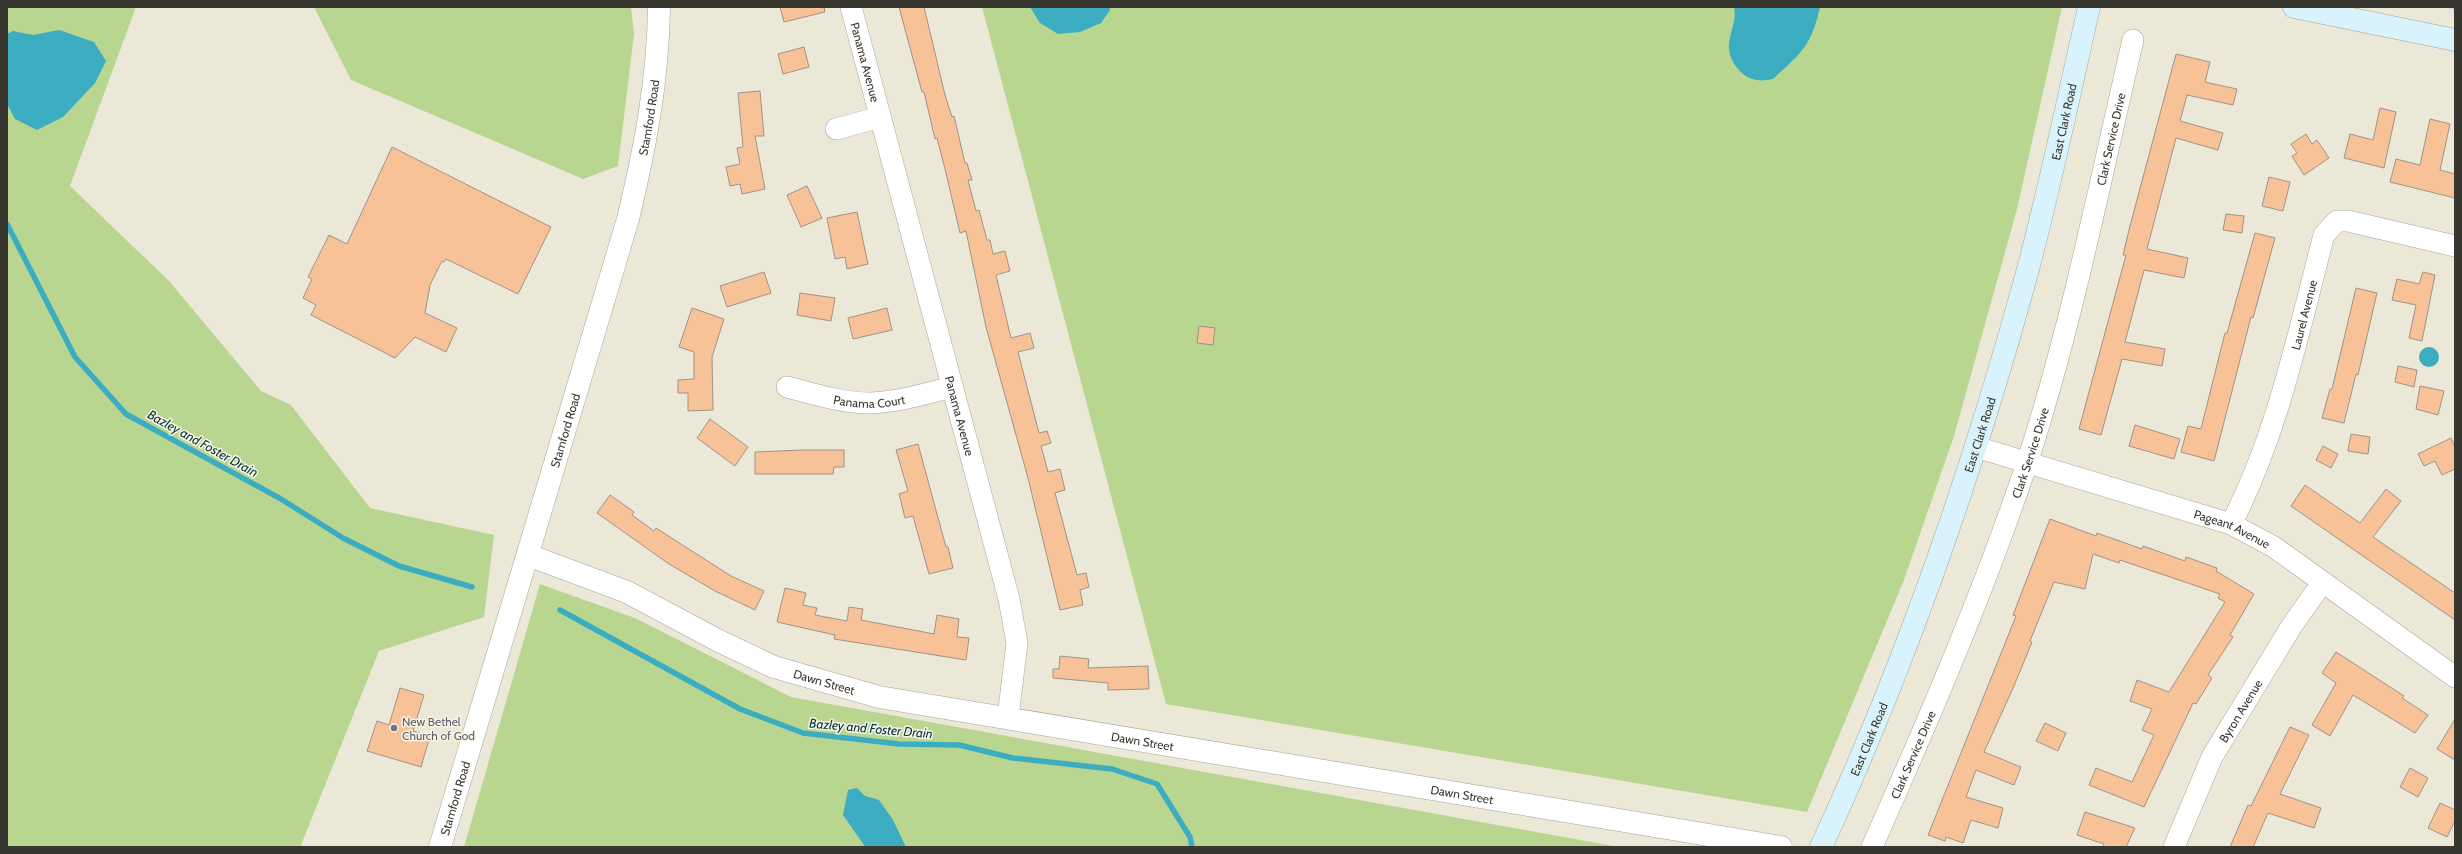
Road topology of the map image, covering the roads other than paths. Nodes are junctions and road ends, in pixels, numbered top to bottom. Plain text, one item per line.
1 (659, 7) edge
2 (851, 7) edge
3 (2089, 7) edge
4 (2294, 7) edge
5 (2133, 40) dead end
6 (2455, 40) edge
7 (880, 117) junction
8 (836, 129) dead end
9 (2455, 246) edge
10 (787, 387) dead end
11 (952, 387) junction
12 (1976, 447) junction
13 (2027, 462) junction
14 (2231, 524) junction
15 (528, 555) junction
16 (2322, 583) junction
17 (2455, 677) edge
18 (1008, 717) junction
19 (440, 847) edge
20 (1781, 847) edge
21 (1821, 847) edge
22 (1872, 847) edge
23 (2174, 847) edge

1 - 15 street, Stamford Road
2 - 7 street, Panama Avenue
3 - 12 main road, East Clark Road
4 - 6 main road
5 - 13 street, Clark Service Drive
7 - 8 street, Panama Avenue
7 - 11 street, Panama Avenue
9 - 14 street, Laurel Avenue
10 - 11 street, Panama Court
11 - 18 street, Panama Avenue
12 - 13 street, Pageant Avenue
12 - 21 main road, East Clark Road
13 - 14 street, Pageant Avenue
13 - 22 street, Clark Service Drive
14 - 16 street, Pageant Avenue
15 - 18 street, Dawn Street
15 - 19 street, Stamford Road
16 - 17 street, Pageant Avenue
16 - 23 street, Byron Avenue
18 - 20 street, Dawn Street

